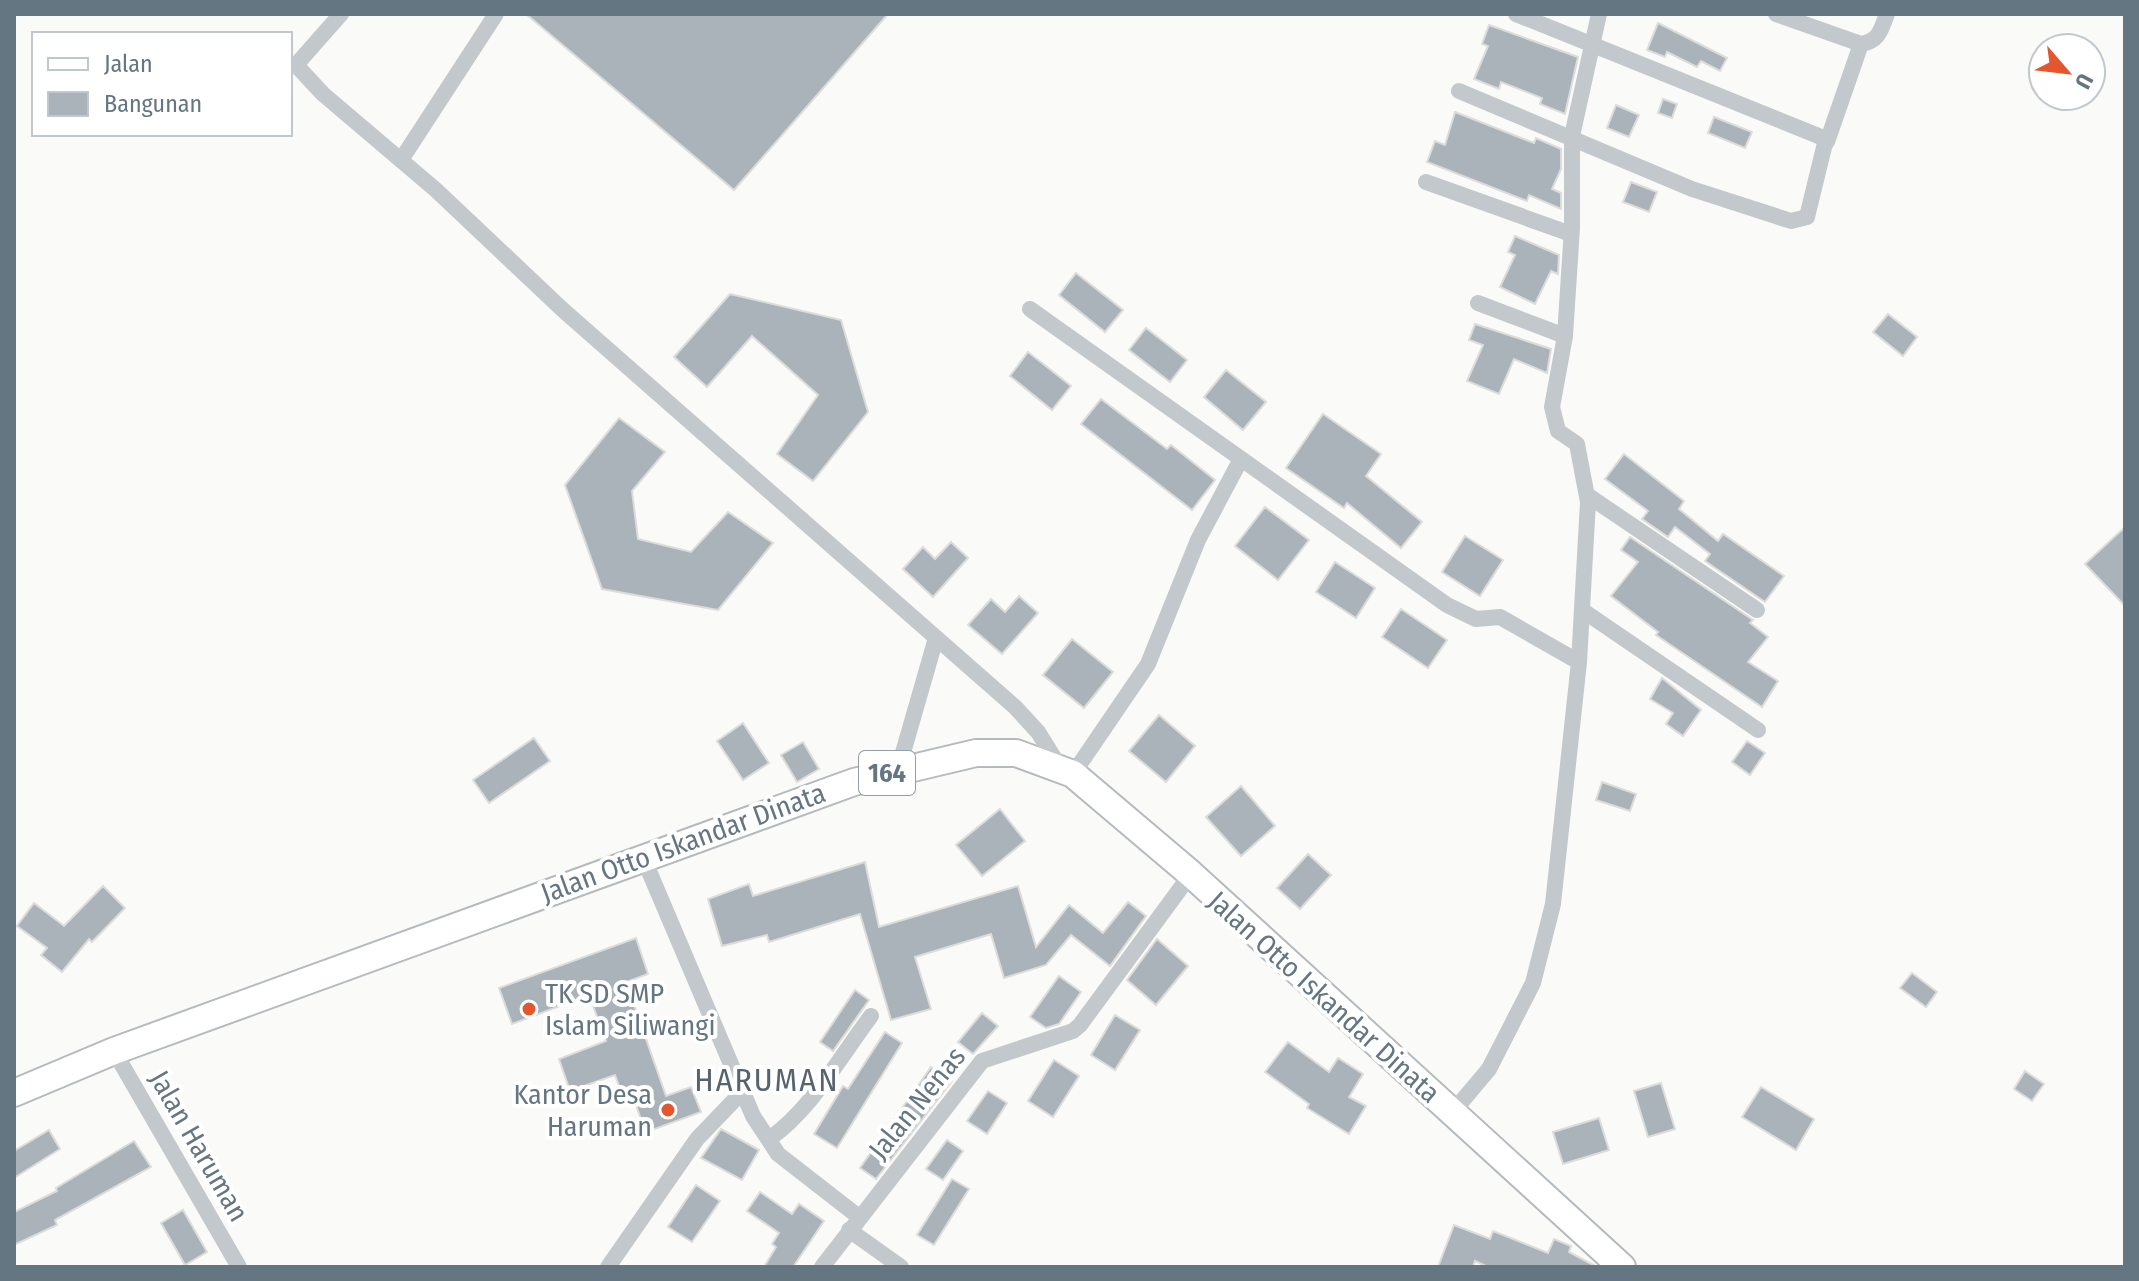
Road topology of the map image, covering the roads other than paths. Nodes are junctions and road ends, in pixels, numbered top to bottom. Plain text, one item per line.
1 (341, 14) edge
2 (496, 14) edge
3 (1516, 14) edge
4 (1599, 14) edge
5 (1776, 14) edge
6 (1887, 14) edge
7 (1861, 44) junction
8 (1592, 46) junction
9 (1459, 91) dead end
10 (1572, 136) junction
11 (1827, 142) junction
12 (401, 160) junction
13 (1426, 182) dead end
14 (1571, 234) junction
15 (1478, 303) dead end
16 (1030, 309) dead end
17 (1565, 336) junction
18 (1241, 459) junction
19 (1587, 495) junction
20 (1582, 610) junction
21 (1757, 610) dead end
22 (936, 638) junction
23 (1579, 662) junction
24 (1758, 730) dead end
25 (898, 770) junction
26 (1067, 771) junction
27 (643, 857) junction
28 (1191, 874) junction
29 (871, 1016) dead end
30 (114, 1051) junction
31 (743, 1091) junction
32 (14, 1093) edge
33 (1452, 1113) junction
34 (769, 1139) junction
35 (854, 1223) junction
36 (239, 1267) edge
37 (608, 1267) edge
38 (822, 1267) edge
39 (901, 1267) edge
40 (1622, 1267) edge

1 - 12 street
2 - 12 street
3 - 8 street
4 - 8 street
5 - 7 street
6 - 7 street
7 - 11 street
8 - 10 street
8 - 11 street
9 - 10 street
10 - 11 street
10 - 14 street
12 - 22 street
13 - 14 street
14 - 17 street
15 - 17 street
16 - 18 street
17 - 19 street
18 - 23 street
18 - 26 street
19 - 20 street
19 - 21 street
20 - 23 street
20 - 24 street
22 - 25 street
22 - 26 street
23 - 33 street
25 - 26 main road, Jalan Otto Iskandar Dinata / 164
25 - 27 main road, Jalan Otto Iskandar Dinata / 164
26 - 28 main road, Jalan Otto Iskandar Dinata / 164
27 - 30 main road, Jalan Otto Iskandar Dinata / 164
27 - 31 street
28 - 33 main road, Jalan Otto Iskandar Dinata / 164
28 - 35 street, Jalan Nenas
29 - 34 street
30 - 32 main road, Jalan Otto Iskandar Dinata / 164
30 - 36 street, Jalan Haruman
31 - 34 street
31 - 37 street
33 - 40 main road, Jalan Otto Iskandar Dinata / 164
34 - 35 street
35 - 38 street, Jalan Nenas
35 - 39 street

